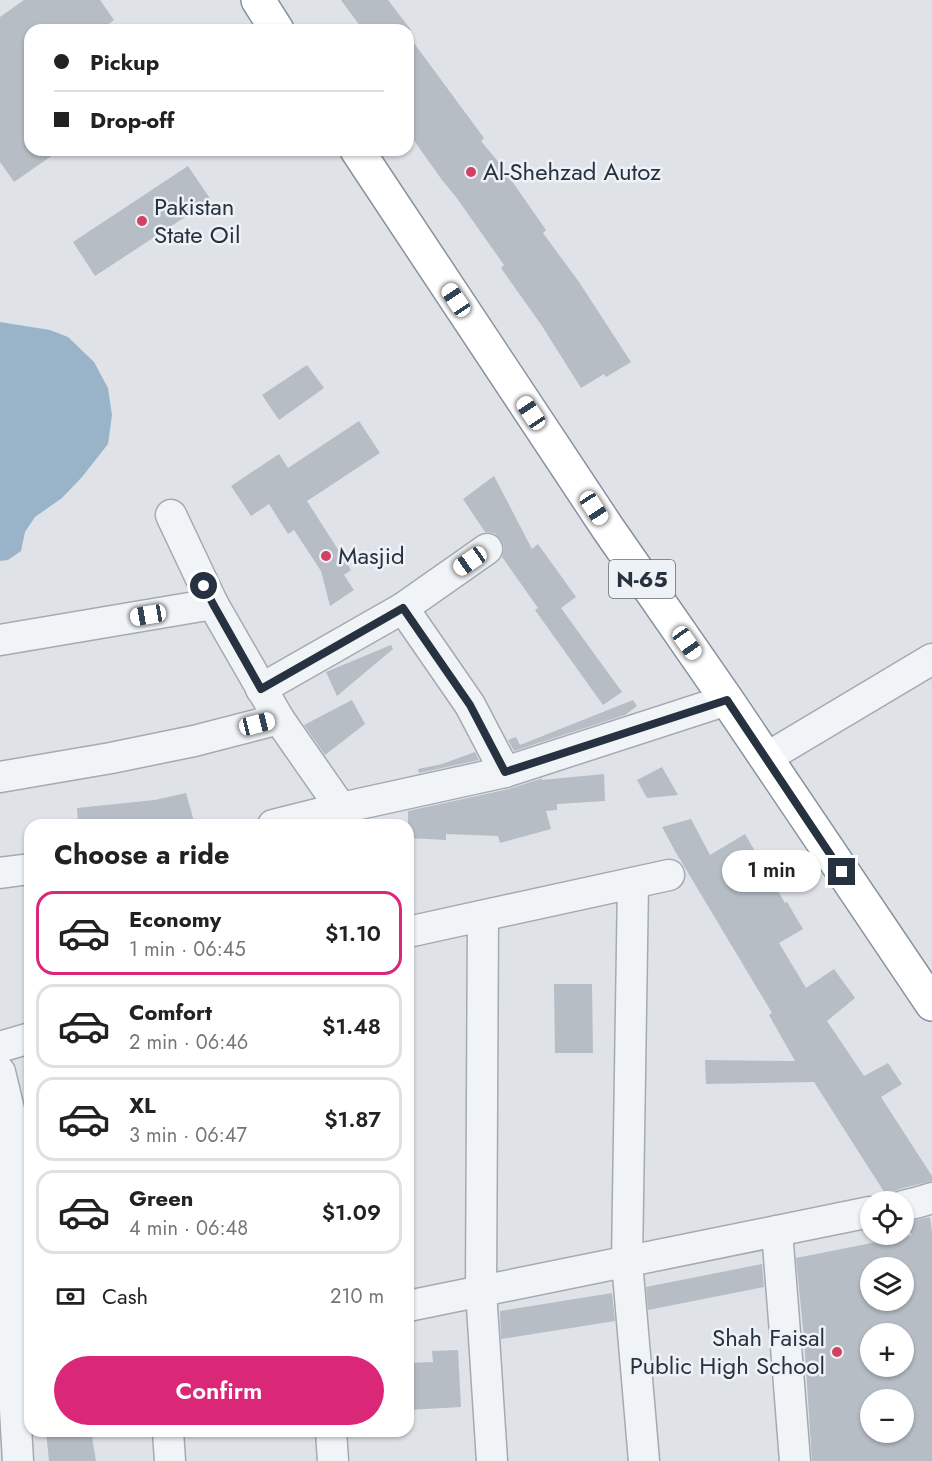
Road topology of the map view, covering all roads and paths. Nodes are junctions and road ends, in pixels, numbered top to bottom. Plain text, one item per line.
1 (258, 0) edge
2 (273, 24) edge
3 (361, 156) edge
4 (171, 515) dead end
5 (487, 549) dead end
6 (213, 604) junction
7 (403, 608) junction
8 (0, 640) edge
9 (932, 659) edge
10 (261, 689) junction
11 (727, 700) junction
12 (279, 719) junction
13 (766, 758) junction
14 (505, 772) junction
15 (0, 777) edge
16 (342, 808) junction
17 (297, 819) edge
18 (24, 870) edge
19 (0, 873) edge
20 (669, 874) dead end
21 (633, 884) junction
22 (483, 916) junction
23 (414, 931) edge
24 (932, 1004) edge
25 (24, 1040) edge
26 (0, 1047) edge
27 (0, 1072) edge
28 (932, 1198) edge
29 (914, 1203) edge
30 (860, 1214) edge
31 (777, 1231) junction
32 (627, 1262) junction
33 (481, 1291) junction
34 (414, 1305) edge
35 (15, 1392) edge
36 (168, 1437) edge
37 (331, 1437) edge
38 (18, 1461) edge
39 (170, 1461) edge
40 (333, 1461) edge
41 (492, 1461) edge
42 (644, 1461) edge
43 (795, 1461) edge

1 - 2 highway
3 - 11 highway, N-65
4 - 6 street
5 - 7 street
6 - 8 street
6 - 10 street
7 - 10 street
7 - 14 street
9 - 13 street
10 - 12 street
11 - 13 highway, N-65
11 - 14 street
12 - 15 street
12 - 16 street
13 - 24 highway, N-65
14 - 16 street
16 - 17 street
18 - 19 street
20 - 21 street
21 - 22 street
21 - 32 street
22 - 23 street
22 - 33 street
25 - 26 street
27 - 35 street
28 - 29 street
30 - 31 street
31 - 32 street
31 - 43 street
32 - 33 street
32 - 42 street
33 - 34 street
33 - 41 street
35 - 38 street
36 - 39 street
37 - 40 street

